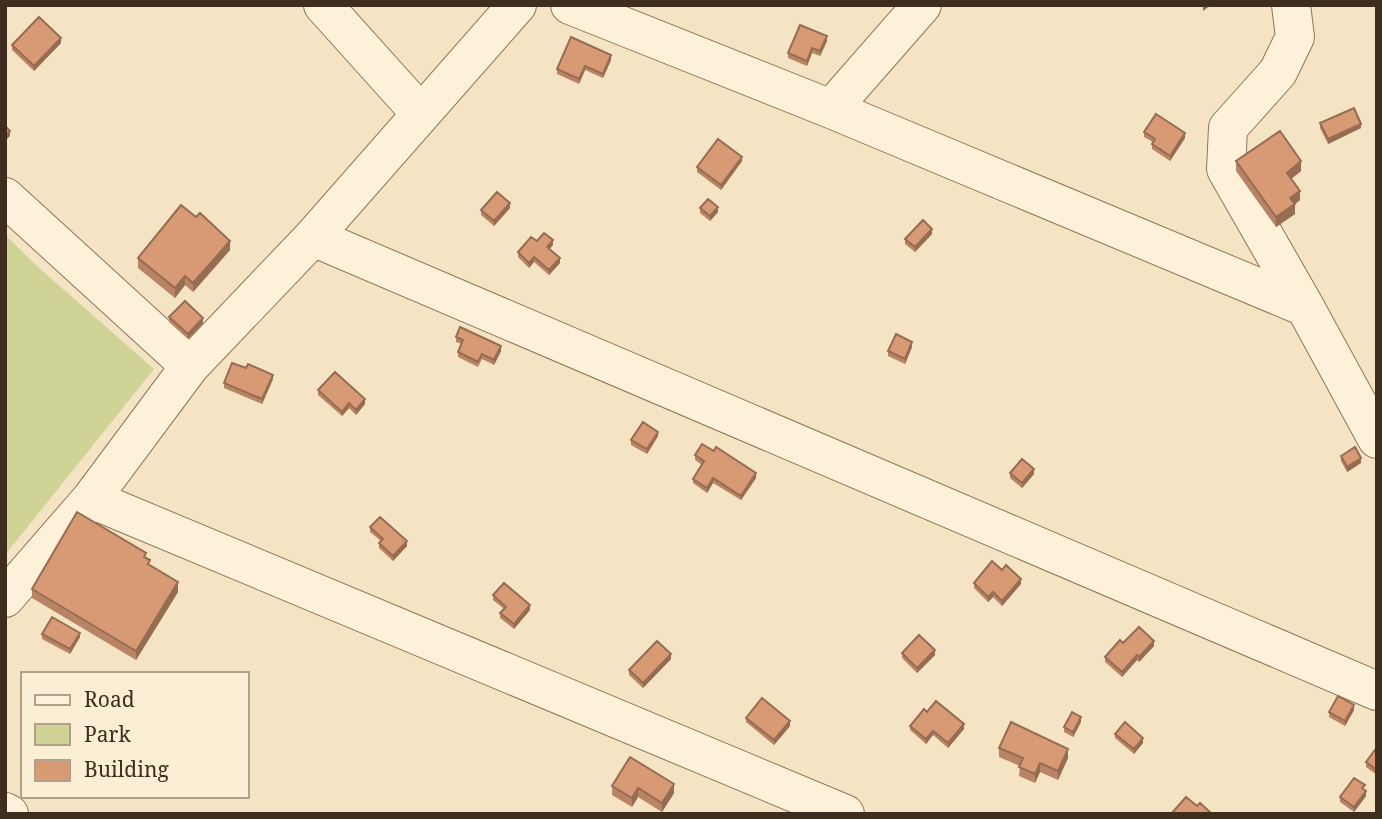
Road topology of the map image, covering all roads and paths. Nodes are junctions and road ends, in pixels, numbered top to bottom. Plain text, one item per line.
1 (323, 5) edge
2 (517, 5) edge
3 (570, 5) edge
4 (922, 5) edge
5 (1291, 5) edge
6 (831, 109) junction
7 (421, 114) junction
8 (5, 197) edge
9 (313, 237) junction
10 (1305, 307) junction
11 (190, 366) junction
12 (1377, 439) edge
13 (91, 499) junction
14 (5, 598) edge
15 (1377, 691) edge
16 (845, 814) edge

1 - 7 street
2 - 7 street
3 - 6 street
4 - 6 street
5 - 10 street
6 - 10 street
7 - 9 street
8 - 11 street
9 - 11 street
9 - 15 street
10 - 12 street
11 - 13 street
13 - 14 street
13 - 16 street

